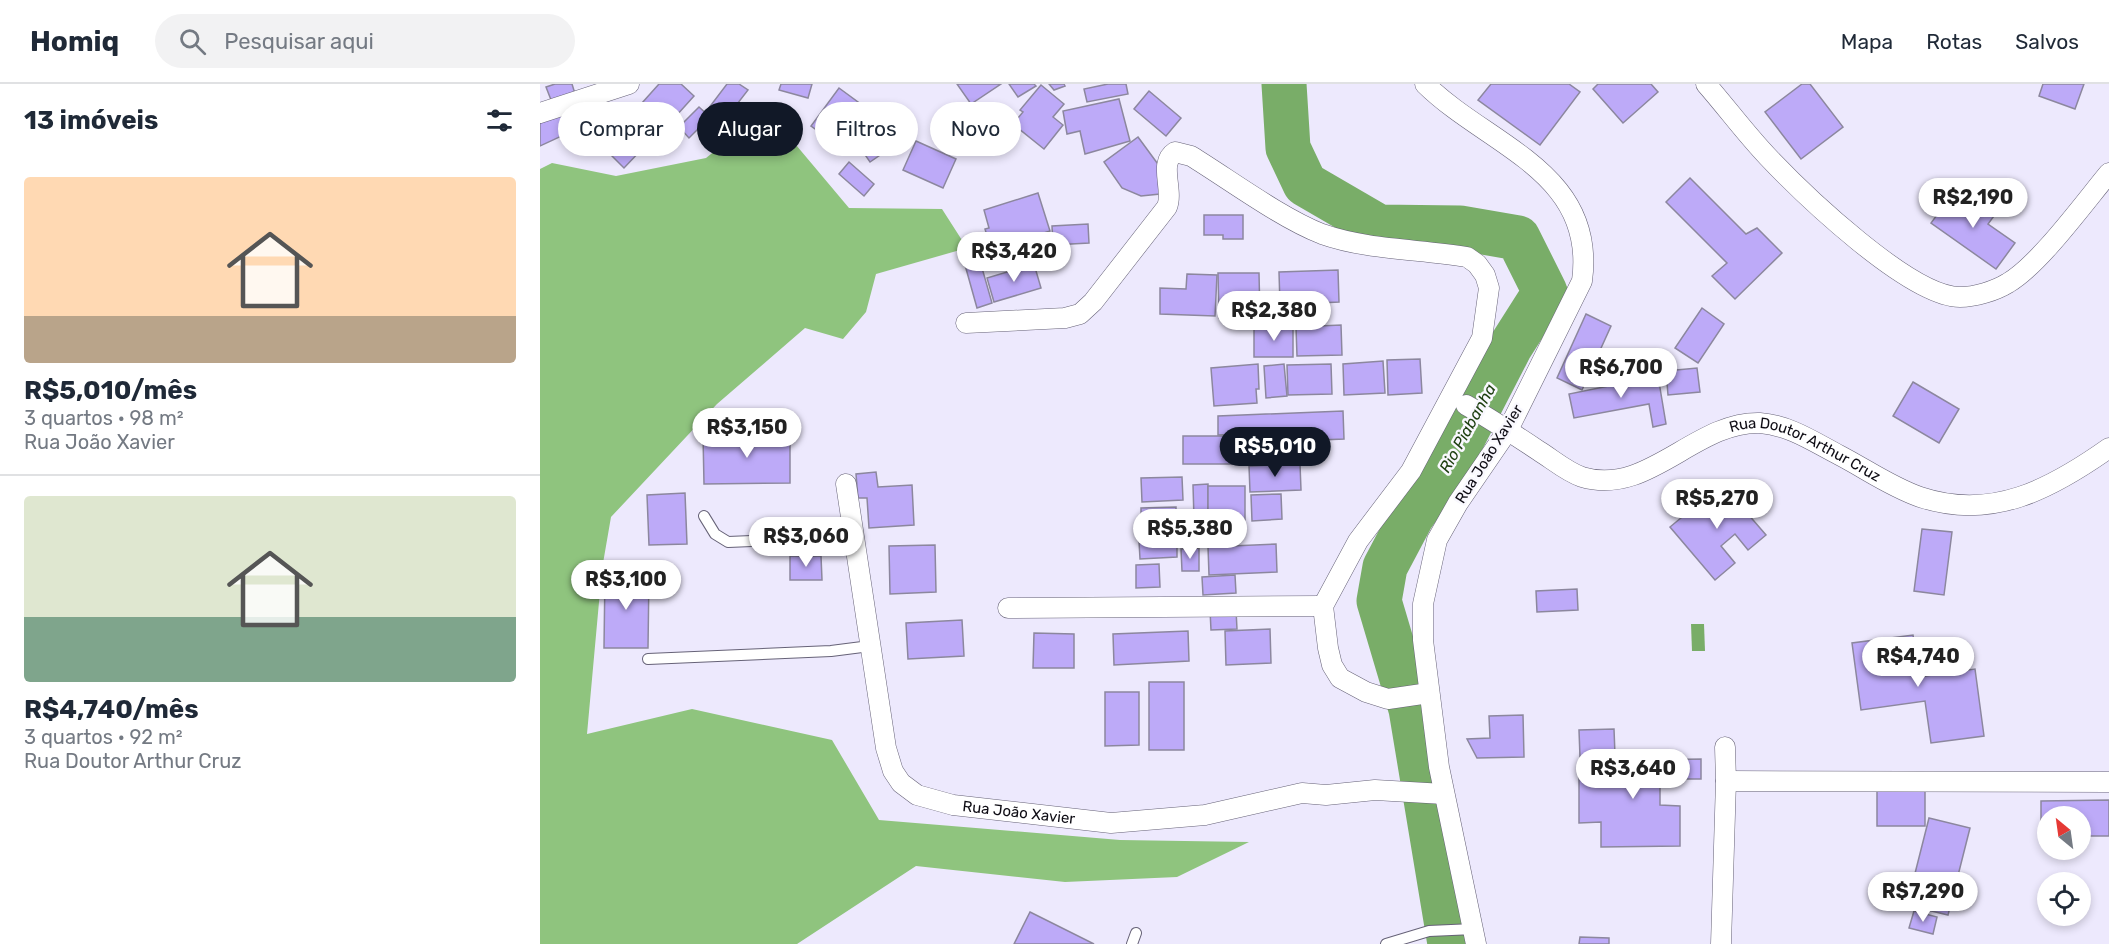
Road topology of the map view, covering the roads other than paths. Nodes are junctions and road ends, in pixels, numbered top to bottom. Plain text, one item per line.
1 (629, 84) edge
2 (1425, 84) edge
3 (1706, 84) edge
4 (1447, 92) edge
5 (540, 113) edge
6 (2109, 173) edge
7 (966, 323) dead end
8 (1466, 405) dead end
9 (1502, 426) junction
10 (2109, 448) edge
11 (846, 484) dead end
12 (704, 516) dead end
13 (854, 537) junction
14 (1323, 606) junction
15 (1008, 608) dead end
16 (870, 646) junction
17 (648, 659) dead end
18 (1423, 694) junction
19 (1725, 747) dead end
20 (1726, 781) junction
21 (2109, 782) edge
22 (1443, 794) junction
23 (1136, 933) dead end
24 (1472, 934) edge
25 (1132, 944) edge
26 (1386, 944) edge
27 (1721, 944) edge

1 - 5 street
2 - 4 street, Rua João Xavier
3 - 6 street
4 - 9 street, Rua João Xavier
7 - 14 street
8 - 9 street, Rua Doutor Arthur Cruz
9 - 10 street, Rua Doutor Arthur Cruz
9 - 18 street, Rua João Xavier
11 - 13 street, Rua João Xavier
12 - 13 lane
13 - 16 street, Rua João Xavier
14 - 15 street
14 - 18 street
16 - 17 lane
16 - 22 street, Rua João Xavier
18 - 22 street, Rua João Xavier
19 - 20 street
20 - 21 street
20 - 27 street
22 - 24 street, Rua João Xavier
23 - 25 lane
24 - 26 lane

